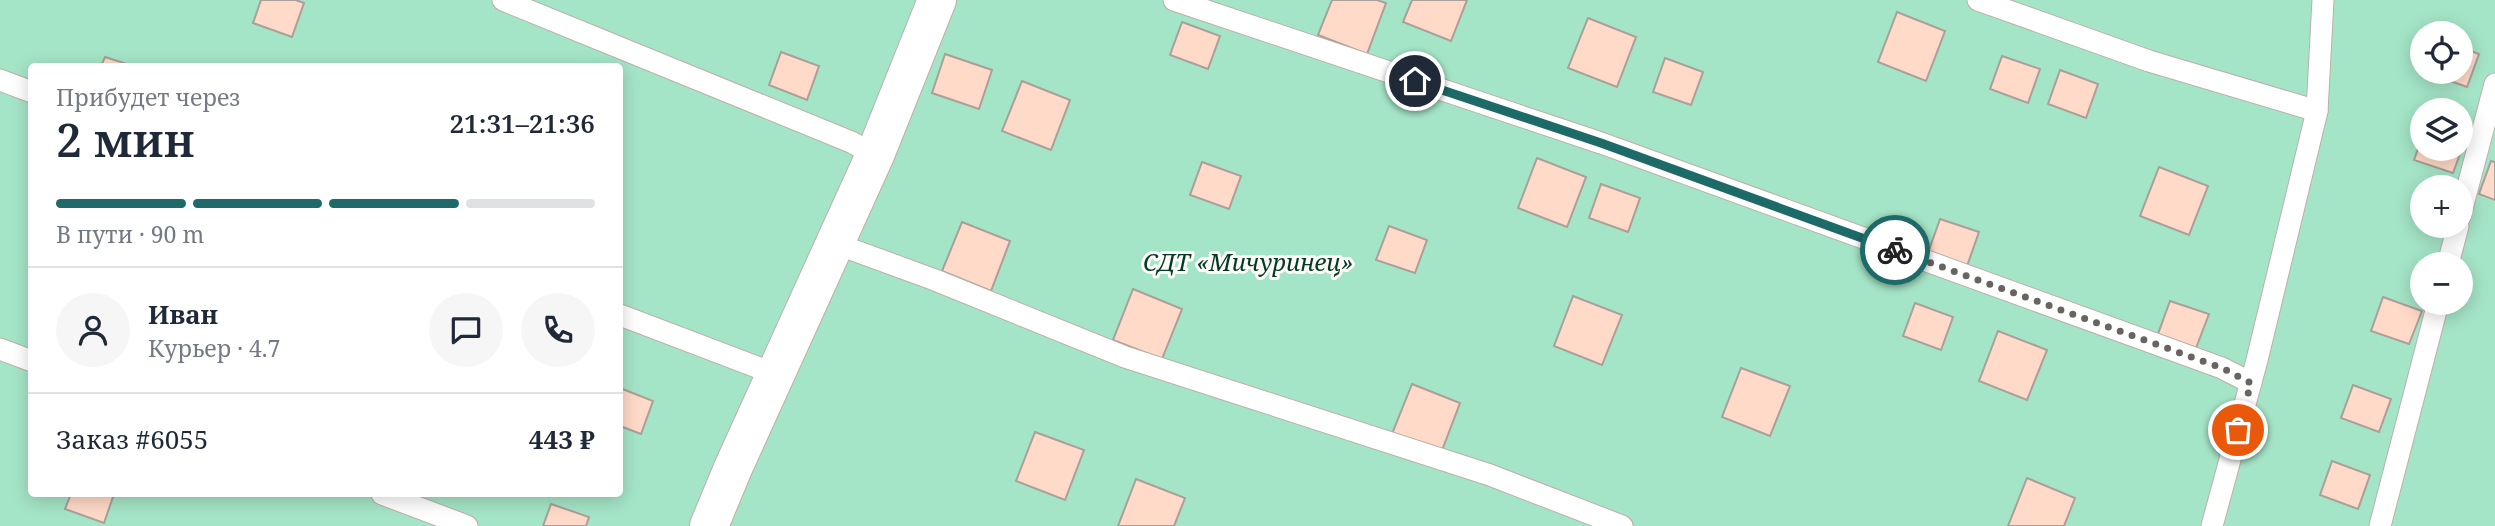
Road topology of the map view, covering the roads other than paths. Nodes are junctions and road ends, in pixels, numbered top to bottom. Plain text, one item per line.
1 (503, 0) edge
2 (937, 0) edge
3 (1174, 0) edge
4 (1978, 0) edge
5 (2323, 0) edge
6 (0, 80) edge
7 (2495, 83) edge
8 (28, 90) edge
9 (2317, 111) junction
10 (875, 155) junction
11 (2471, 175) edge
12 (834, 243) junction
13 (2435, 315) edge
14 (623, 316) edge
15 (0, 349) edge
16 (28, 360) edge
17 (775, 374) junction
18 (2251, 383) junction
19 (390, 497) edge
20 (467, 526) edge
21 (709, 526) edge
22 (1622, 526) edge
23 (2212, 526) edge
24 (2380, 526) edge

1 - 10 lane
2 - 10 street
3 - 18 lane
4 - 9 lane
5 - 9 lane
6 - 8 lane
7 - 11 lane
9 - 18 lane
10 - 12 street
12 - 17 street
12 - 22 lane
13 - 24 lane
14 - 17 lane
15 - 16 lane
17 - 21 street
18 - 23 lane
19 - 20 lane

